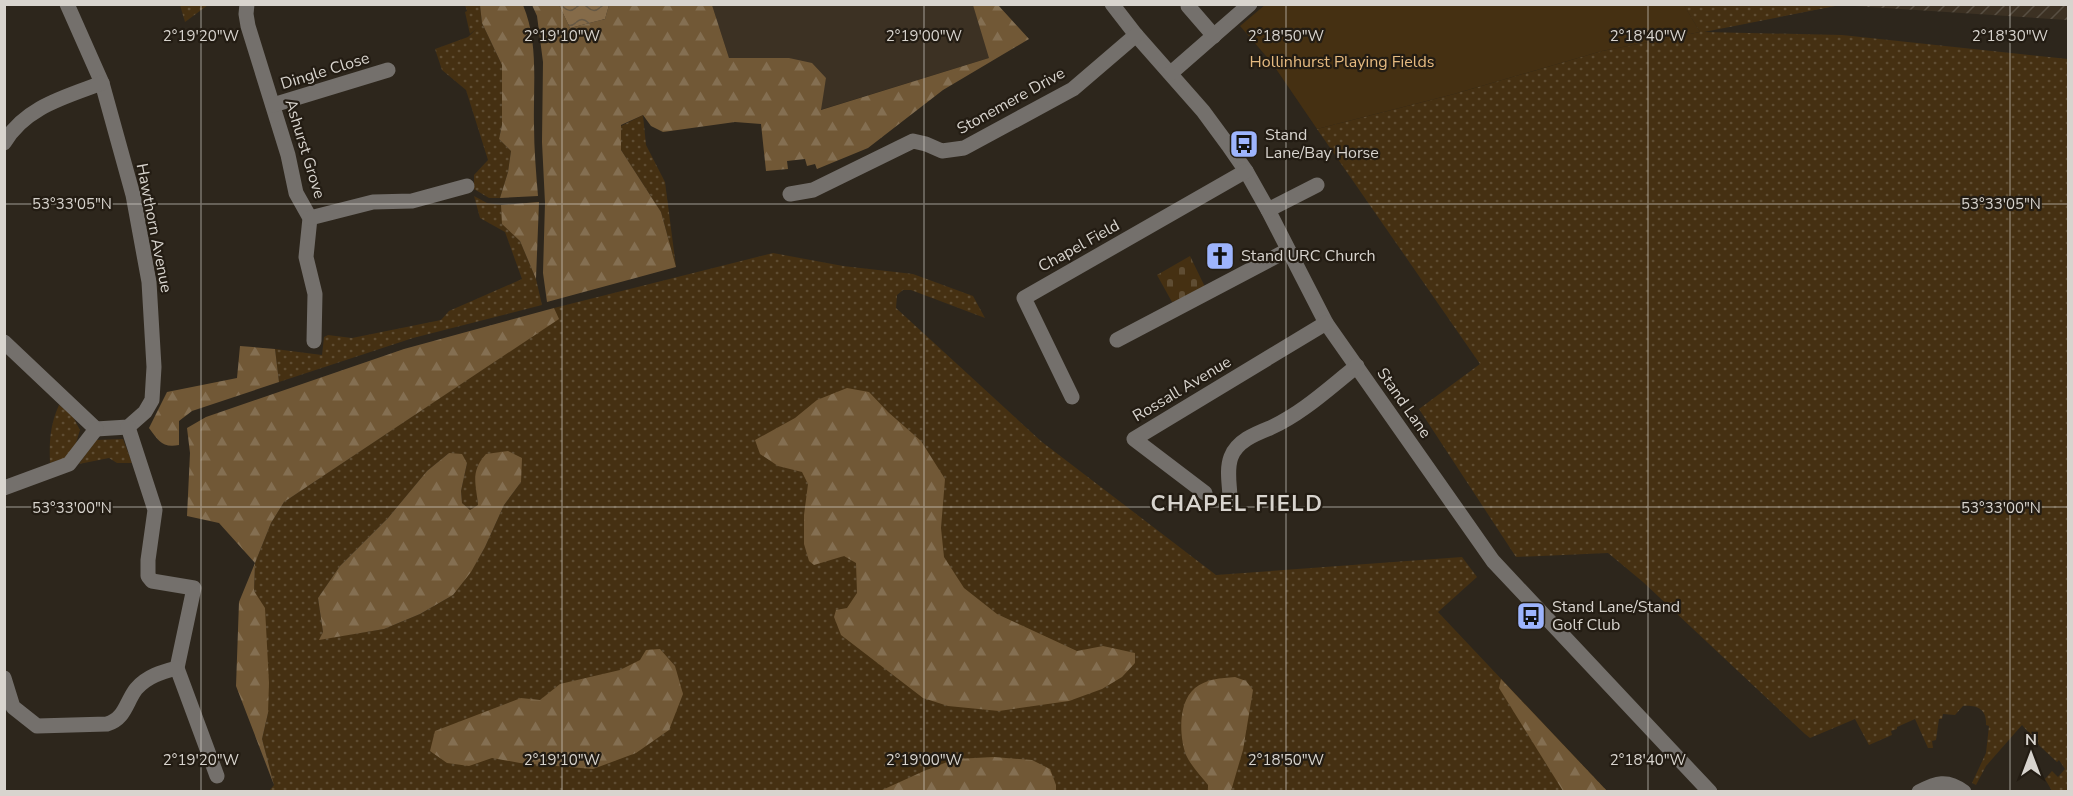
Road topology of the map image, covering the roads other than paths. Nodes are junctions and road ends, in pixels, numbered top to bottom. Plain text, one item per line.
1 (67, 4) edge
2 (247, 4) edge
3 (1112, 4) edge
4 (1190, 4) edge
5 (1250, 4) edge
6 (1136, 34) junction
7 (1214, 36) junction
8 (388, 70) dead end
9 (1171, 73) junction
10 (102, 83) junction
11 (273, 105) junction
12 (4, 143) edge
13 (1246, 171) junction
14 (1317, 185) dead end
15 (467, 186) dead end
16 (790, 194) dead end
17 (1268, 210) junction
18 (310, 218) junction
19 (1288, 250) junction
20 (1326, 323) junction
21 (1117, 340) dead end
22 (314, 341) dead end
23 (4, 342) edge
24 (1357, 366) junction
25 (1072, 397) dead end
26 (128, 427) junction
27 (96, 429) junction
28 (4, 488) edge
29 (1204, 493) dead end
30 (1225, 504) dead end
31 (177, 668) junction
32 (4, 678) edge
33 (211, 772) dead end
34 (1710, 792) edge
35 (1919, 792) edge
36 (1964, 792) edge

1 - 10 street, Hawthorn Avenue
2 - 11 street, Ashurst Grove
3 - 6 street, Stand Lane
4 - 7 street
5 - 7 street
6 - 9 street, Stand Lane
6 - 16 street, Stonemere Drive
7 - 9 street
8 - 11 street, Dingle Close
9 - 13 street, Stand Lane
10 - 12 street
10 - 26 street, Hawthorn Avenue
11 - 18 street, Ashurst Grove
13 - 17 street, Stand Lane
13 - 25 street, Chapel Field
14 - 17 street
15 - 18 street
17 - 19 street, Stand Lane
18 - 22 street, Ashurst Grove
19 - 20 street, Stand Lane
19 - 21 street
20 - 24 street, Stand Lane
20 - 29 street, Rossall Avenue
23 - 27 street
24 - 30 street
24 - 34 street, Stand Lane
26 - 27 street
26 - 31 street
27 - 28 street
31 - 32 street
31 - 33 street
35 - 36 street

